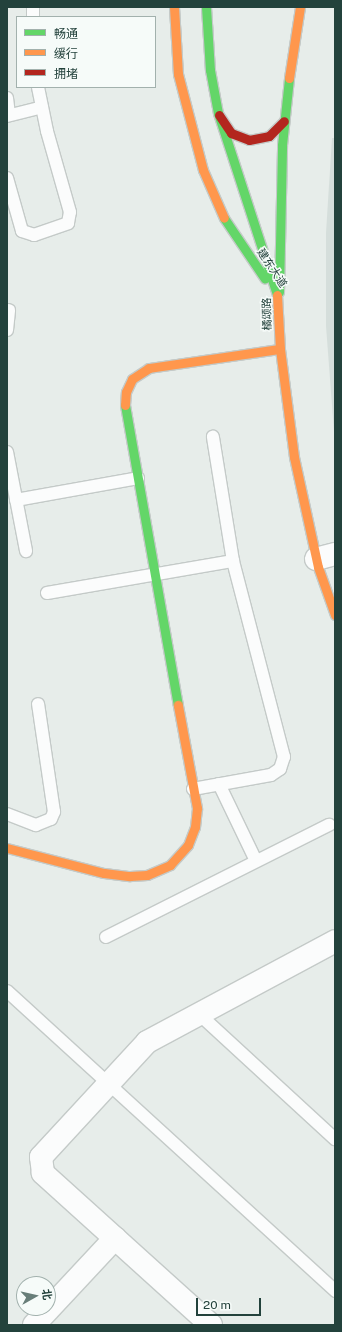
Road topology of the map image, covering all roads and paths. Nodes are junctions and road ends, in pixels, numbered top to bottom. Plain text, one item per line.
1 (174, 7) edge
2 (206, 7) edge
3 (300, 7) edge
4 (38, 88) edge
5 (7, 98) edge
6 (42, 107) junction
7 (218, 114) junction
8 (8, 115) edge
9 (284, 121) junction
10 (7, 178) edge
11 (279, 300) junction
12 (9, 310) dead end
13 (7, 330) edge
14 (280, 349) junction
15 (213, 437) dead end
16 (7, 452) edge
17 (138, 478) junction
18 (16, 500) junction
19 (26, 551) dead end
20 (326, 556) edge
21 (233, 561) junction
22 (155, 574) junction
23 (47, 593) dead end
24 (335, 615) edge
25 (38, 704) dead end
26 (219, 784) junction
27 (193, 789) junction
28 (7, 814) edge
29 (329, 824) dead end
30 (7, 848) edge
31 (256, 861) junction
32 (106, 937) dead end
33 (335, 941) edge
34 (7, 991) edge
35 (199, 1014) junction
36 (107, 1083) junction
37 (335, 1139) edge
38 (115, 1238) junction
39 (335, 1291) edge
40 (41, 1323) edge
41 (211, 1325) edge

1 - 11 main road, 建东大道
2 - 7 main road, 建东大道
3 - 9 main road, 橘颂路
4 - 6 lane
5 - 8 lane
6 - 8 lane
6 - 10 lane
7 - 9 main road
7 - 11 main road, 建东大道
9 - 11 main road, 橘颂路
11 - 14 main road, 橘颂路
12 - 13 lane
14 - 17 main road
14 - 20 main road, 橘颂路
15 - 21 lane
16 - 18 lane
17 - 18 lane
17 - 22 main road
18 - 19 lane
20 - 24 main road, 橘颂路
21 - 22 lane
21 - 26 lane
22 - 23 lane
22 - 27 main road
25 - 28 lane
26 - 27 lane
26 - 31 lane
27 - 30 main road
29 - 31 lane
31 - 32 lane
33 - 35 street
34 - 36 lane
35 - 36 street
35 - 37 lane
36 - 38 street
36 - 39 lane
38 - 40 street
38 - 41 street

